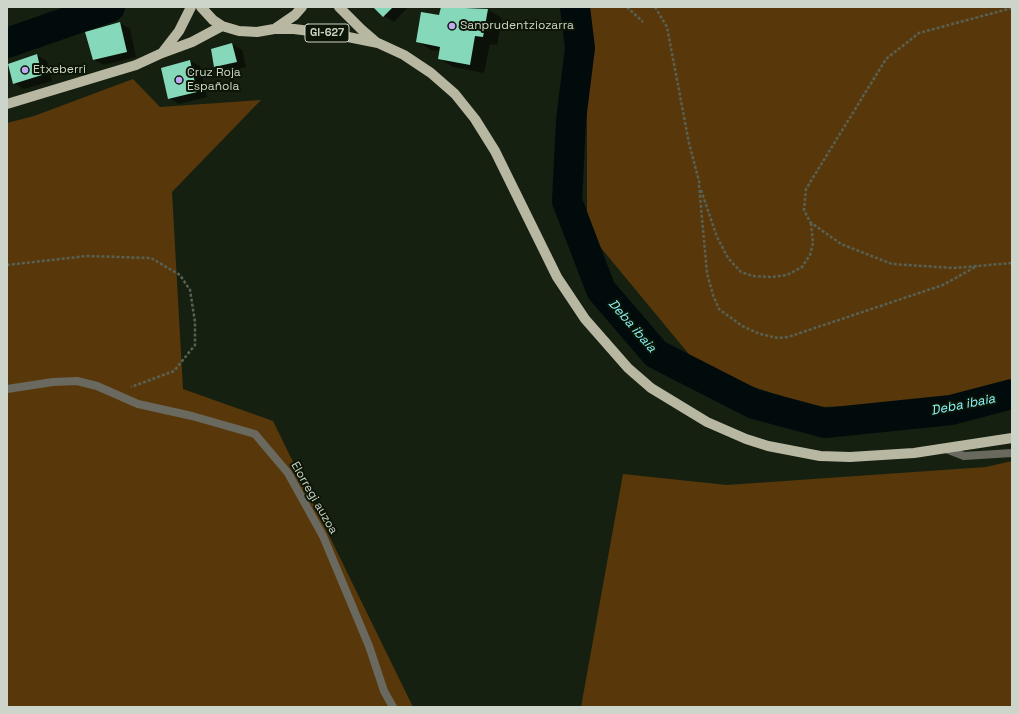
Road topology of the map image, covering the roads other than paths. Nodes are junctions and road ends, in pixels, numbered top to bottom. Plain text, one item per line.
1 (191, 7) edge
2 (302, 7) edge
3 (339, 7) edge
4 (203, 10) edge
5 (222, 26) junction
6 (274, 28) junction
7 (378, 43) junction
8 (162, 53) junction
9 (7, 104) edge
10 (7, 389) edge
11 (1012, 438) edge
12 (946, 448) junction
13 (1012, 453) edge
14 (393, 707) edge

1 - 8 main road
2 - 6 main road, GI-627
3 - 7 main road, GI-627
4 - 5 main road, GI-627
5 - 6 main road, GI-627
5 - 8 main road
6 - 7 main road, GI-627
7 - 12 main road, GI-627
8 - 9 main road
10 - 14 street, Elorregi auzoa
11 - 12 main road, GI-627
12 - 13 street

